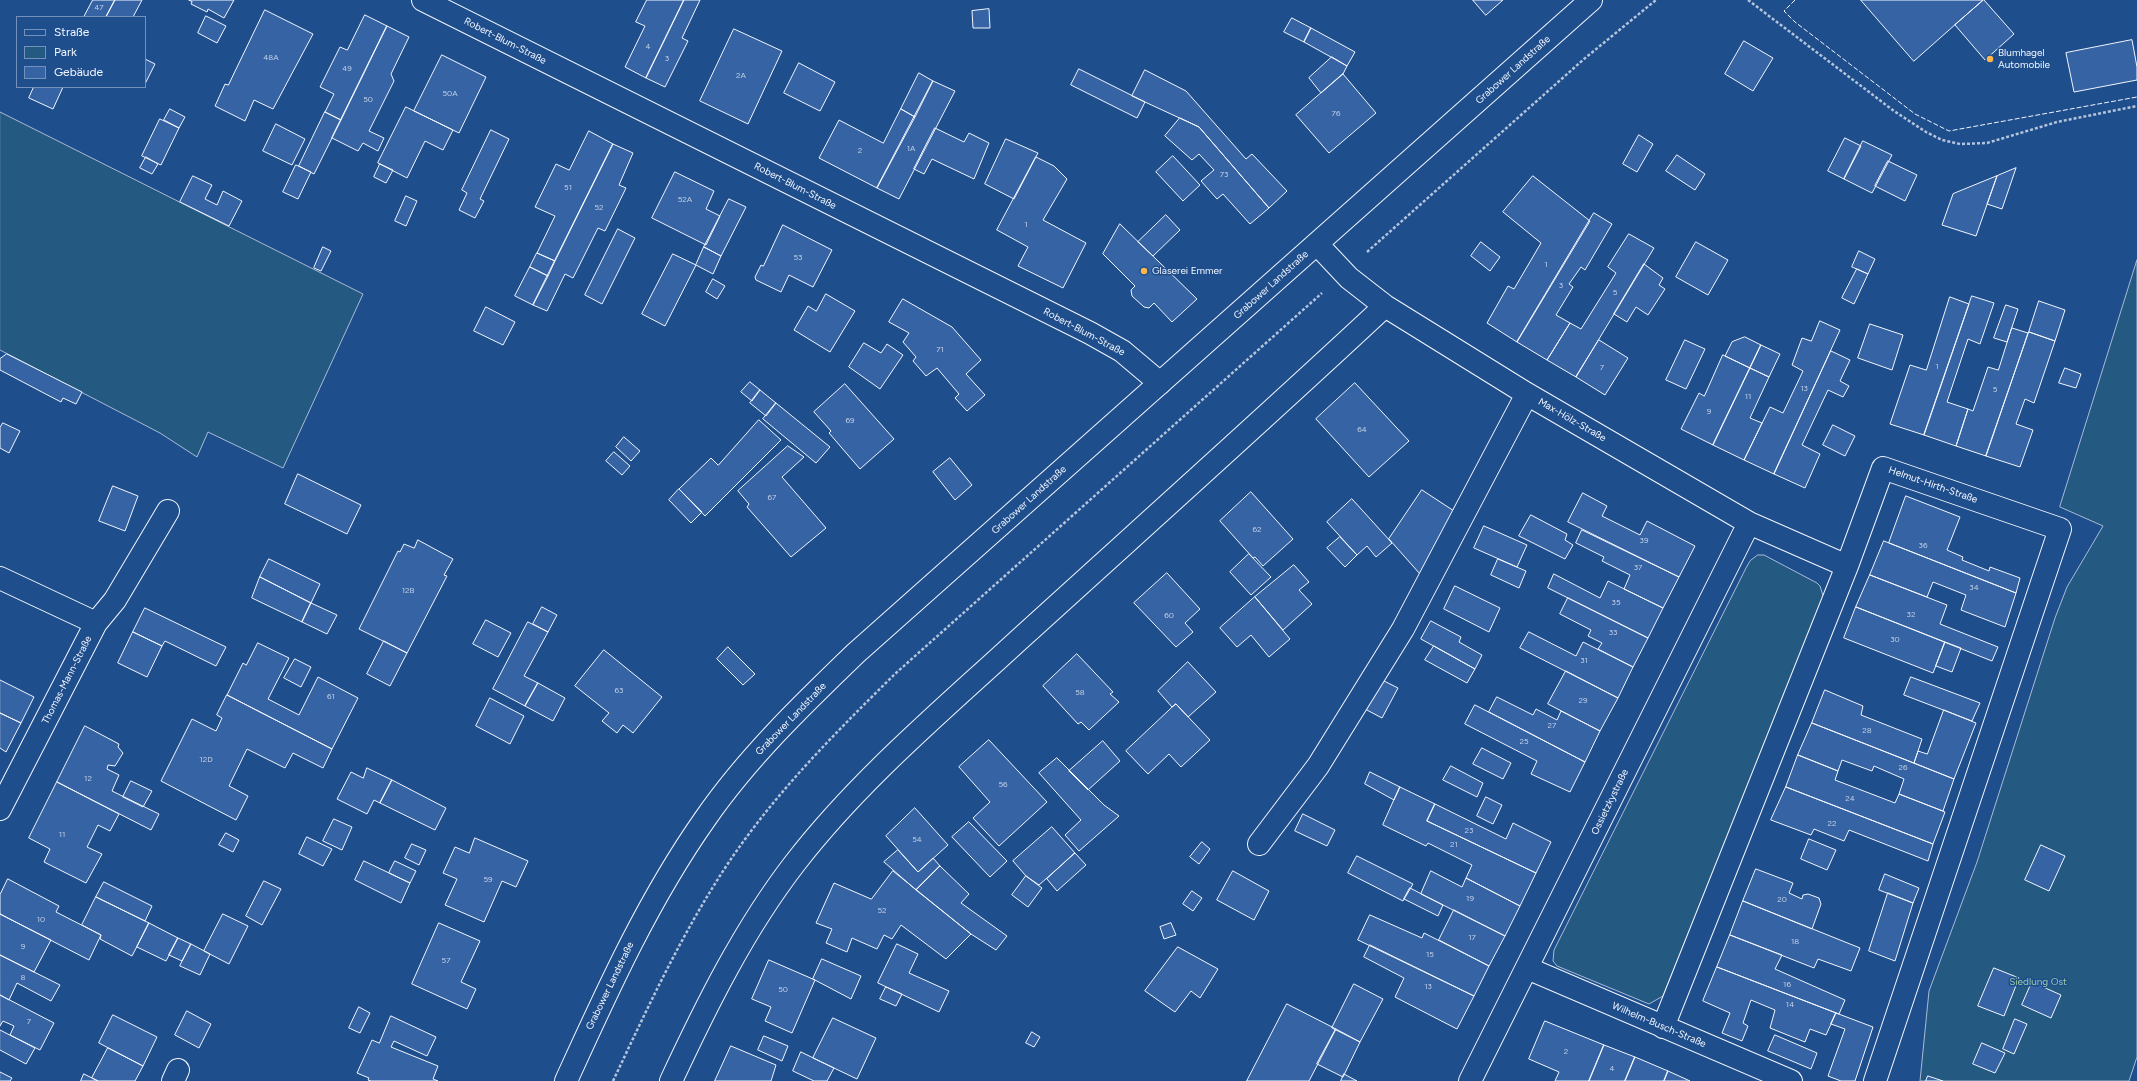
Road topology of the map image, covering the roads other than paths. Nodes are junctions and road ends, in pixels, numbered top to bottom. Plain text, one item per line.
1 (423, 0) edge
2 (1592, 0) edge
3 (1317, 244) junction
4 (1385, 306) junction
5 (1160, 383) junction
6 (1527, 394) junction
7 (168, 511) dead end
8 (1749, 523) junction
9 (1847, 566) junction
10 (0, 578) edge
11 (96, 624) junction
12 (0, 809) edge
13 (1259, 844) dead end
14 (1527, 968) junction
15 (1663, 1027) junction
16 (566, 1081) edge
17 (671, 1081) edge
18 (1470, 1081) edge
19 (1791, 1081) edge
20 (1875, 1081) edge

1 - 5 street, Robert-Blum-Straße
2 - 3 street, Grabower Landstraße
3 - 4 street, Max-Hölz-Straße
3 - 5 street, Grabower Landstraße
4 - 6 street, Max-Hölz-Straße
4 - 17 street
5 - 16 street, Grabower Landstraße
6 - 8 street, Max-Hölz-Straße
6 - 13 street
7 - 11 street
8 - 9 street, Max-Hölz-Straße
8 - 14 street, Ossietzkystraße
9 - 15 street
9 - 20 street, Helmut-Hirth-Straße
10 - 11 street, Thomas-Mann-Straße
11 - 12 street, Thomas-Mann-Straße
14 - 15 street, Wilhelm-Busch-Straße
14 - 18 street, Ossietzkystraße
15 - 19 street, Wilhelm-Busch-Straße

